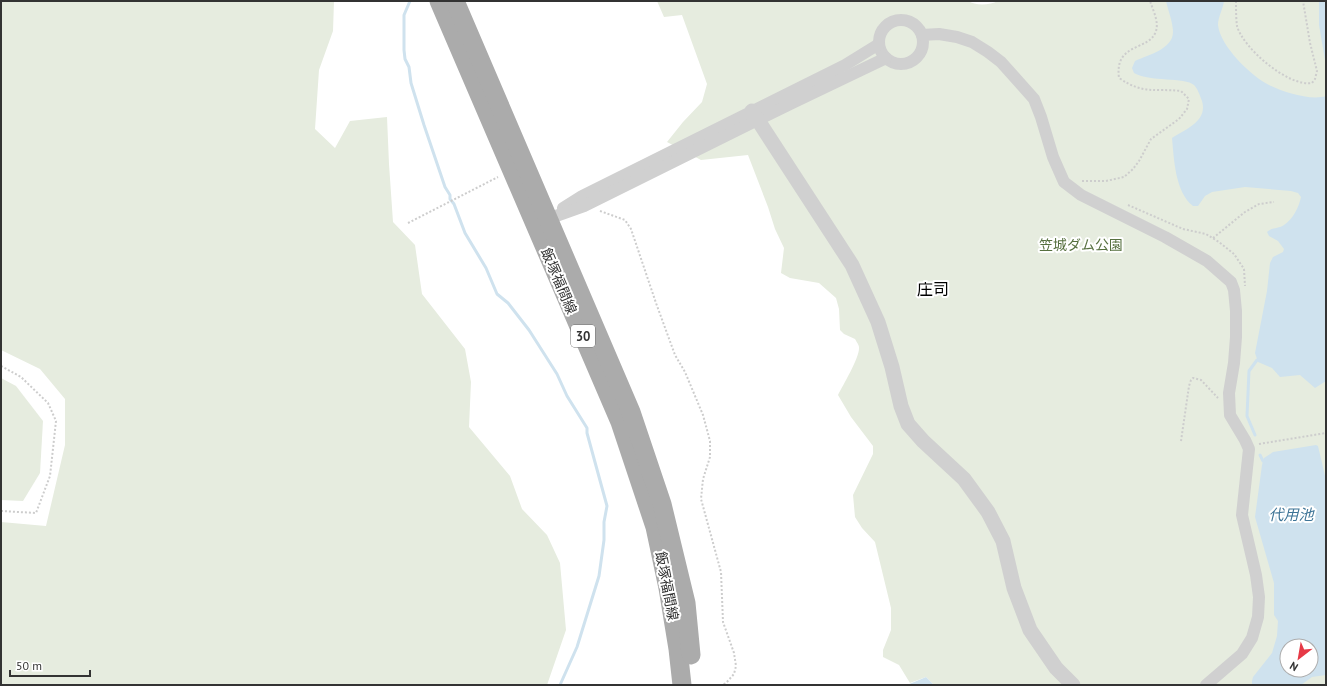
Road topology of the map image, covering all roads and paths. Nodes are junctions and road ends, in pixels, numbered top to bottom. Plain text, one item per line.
1 (439, 1) edge
2 (455, 1) edge
3 (1150, 1) edge
4 (1236, 1) edge
5 (1303, 1) edge
6 (922, 35) junction
7 (879, 44) junction
8 (886, 58) junction
9 (755, 116) junction
10 (512, 170) junction
11 (1064, 182) junction
12 (1274, 202) dead end
13 (584, 206) junction
14 (542, 221) junction
15 (408, 223) dead end
16 (1213, 238) dead end
17 (1, 366) edge
18 (1230, 410) junction
19 (1326, 414) edge
20 (1326, 426) edge
21 (1326, 433) edge
22 (1182, 441) dead end
23 (1249, 449) junction
24 (1, 511) edge
25 (682, 685) edge
26 (694, 685) edge
27 (722, 685) edge
28 (1073, 685) edge
29 (1206, 685) edge

1 - 10 main road, 飯塚福間線 / 30
2 - 14 main road, 飯塚福間線 / 30
3 - 11 path
4 - 5 path
6 - 7 street
6 - 8 street
6 - 11 street
7 - 8 street
7 - 9 street
8 - 9 street
9 - 13 street
9 - 14 street
9 - 28 street
10 - 14 main road, 飯塚福間線 / 30
10 - 15 path
11 - 18 street
12 - 16 path
13 - 14 street
13 - 27 path
14 - 25 main road, 飯塚福間線 / 30
14 - 26 main road, 飯塚福間線 / 30
17 - 24 path
18 - 22 path
18 - 23 street
19 - 20 path
21 - 23 path
23 - 29 street

